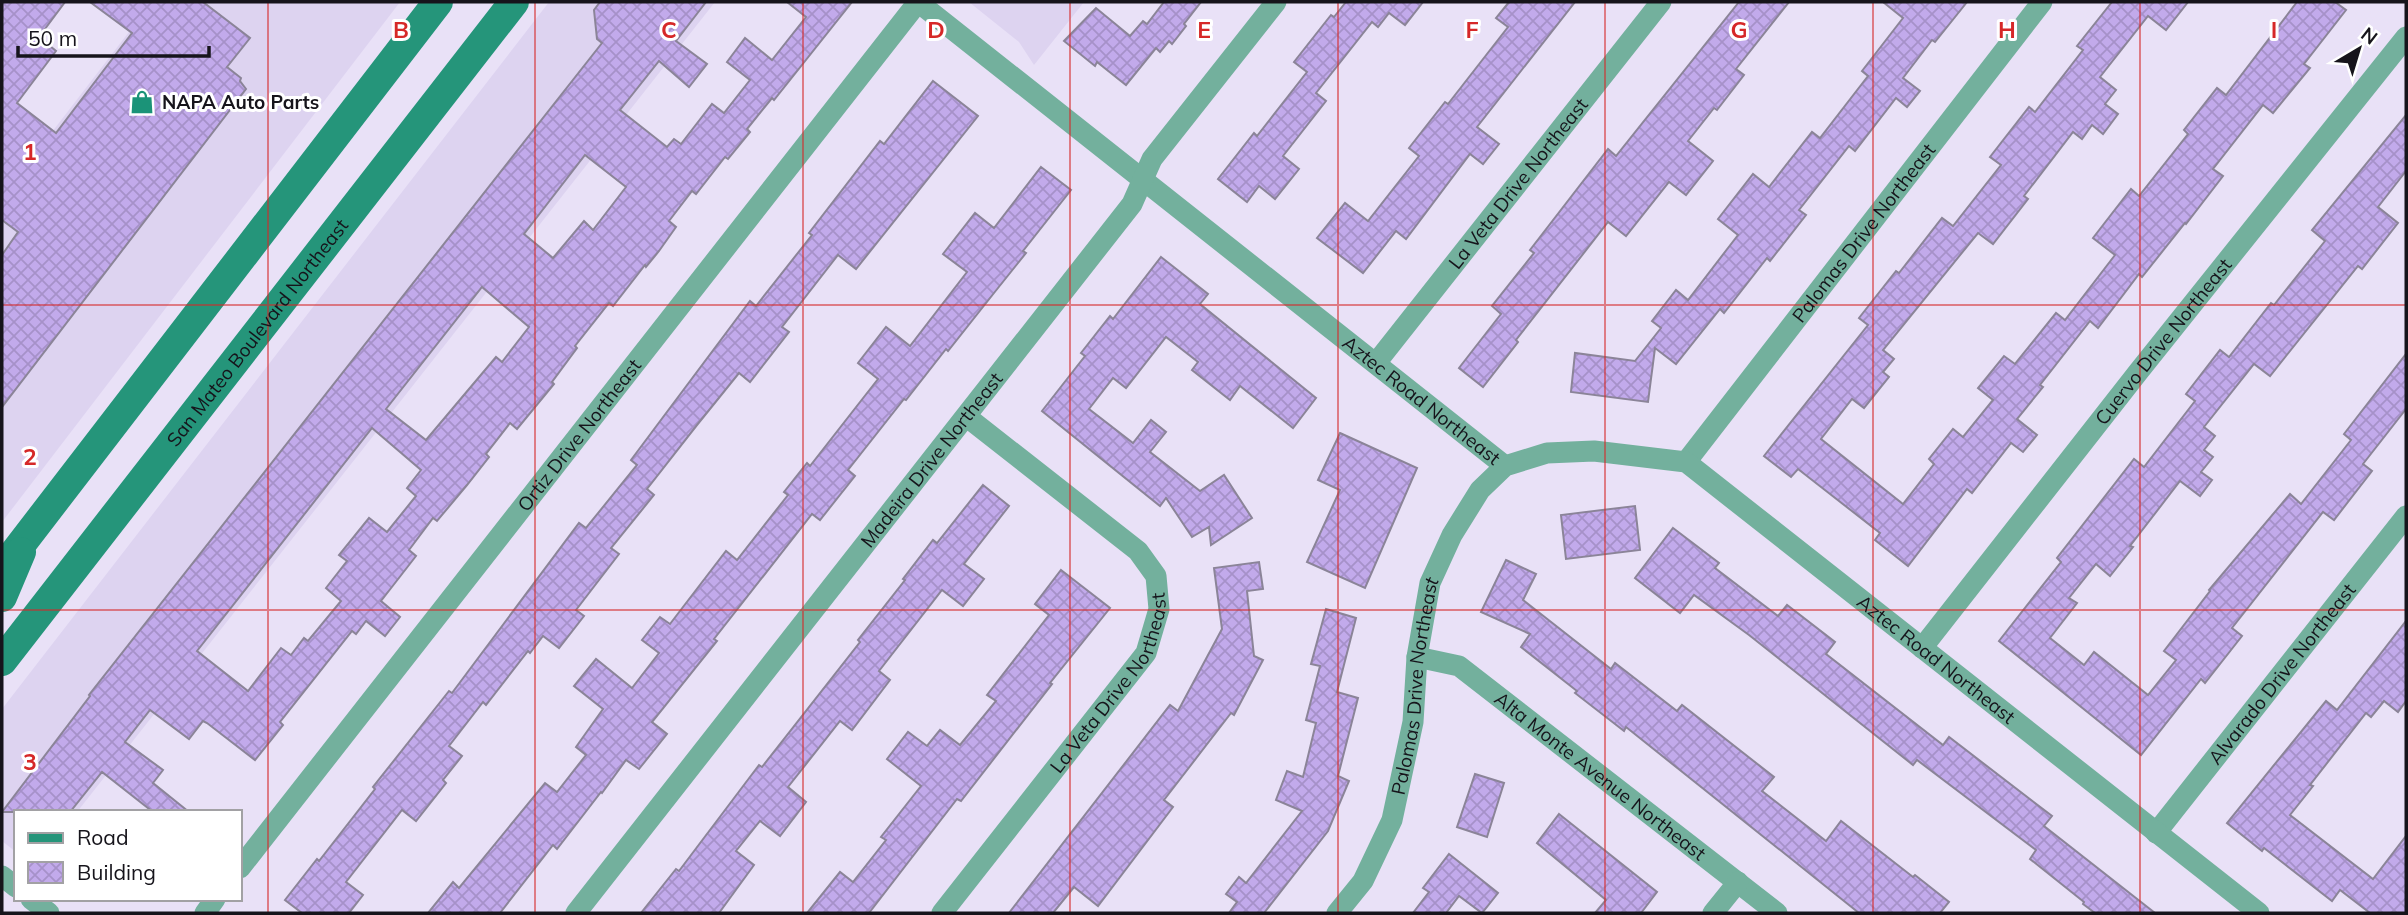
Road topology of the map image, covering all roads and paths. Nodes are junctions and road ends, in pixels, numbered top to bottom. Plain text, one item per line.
1 (438, 2) edge
2 (514, 2) edge
3 (918, 2) edge
4 (1276, 2) edge
5 (1661, 2) edge
6 (2042, 2) edge
7 (2406, 37) edge
8 (1143, 179) junction
9 (1376, 363) junction
10 (967, 417) junction
11 (1686, 462) junction
12 (1505, 466) junction
13 (2406, 516) edge
14 (27, 535) junction
15 (2, 569) edge
16 (2, 597) edge
17 (1922, 648) junction
18 (1417, 657) junction
19 (2, 661) edge
20 (2156, 833) junction
21 (242, 865) edge
22 (1738, 882) junction
23 (34, 901) edge
24 (49, 913) edge
25 (576, 913) edge
26 (942, 913) edge
27 (1337, 913) edge
28 (1713, 913) edge
29 (1777, 913) edge
30 (2259, 913) edge

1 - 14 main road
2 - 19 main road, San Mateo Boulevard Northeast
3 - 8 street, Aztec Road Northeast
3 - 21 street, Ortiz Drive Northeast
4 - 8 street, Madeira Drive Northeast
5 - 9 street, La Veta Drive Northeast
6 - 11 street, Palomas Drive Northeast
7 - 17 street, Cuervo Drive Northeast
8 - 9 street, Aztec Road Northeast
8 - 10 street, Madeira Drive Northeast
9 - 12 street, Aztec Road Northeast
10 - 25 street, Madeira Drive Northeast
10 - 26 street, La Veta Drive Northeast
11 - 12 street, Aztec Road Northeast
11 - 17 street, Aztec Road Northeast
12 - 18 street, Palomas Drive Northeast
13 - 20 street, Alvarado Drive Northeast
14 - 15 main road
14 - 16 main road
17 - 20 street, Aztec Road Northeast
18 - 22 street, Alta Monte Avenue Northeast
18 - 27 street, Palomas Drive Northeast
20 - 30 street, Aztec Road Northeast
22 - 28 street
22 - 29 street, Alta Monte Avenue Northeast
23 - 24 street

